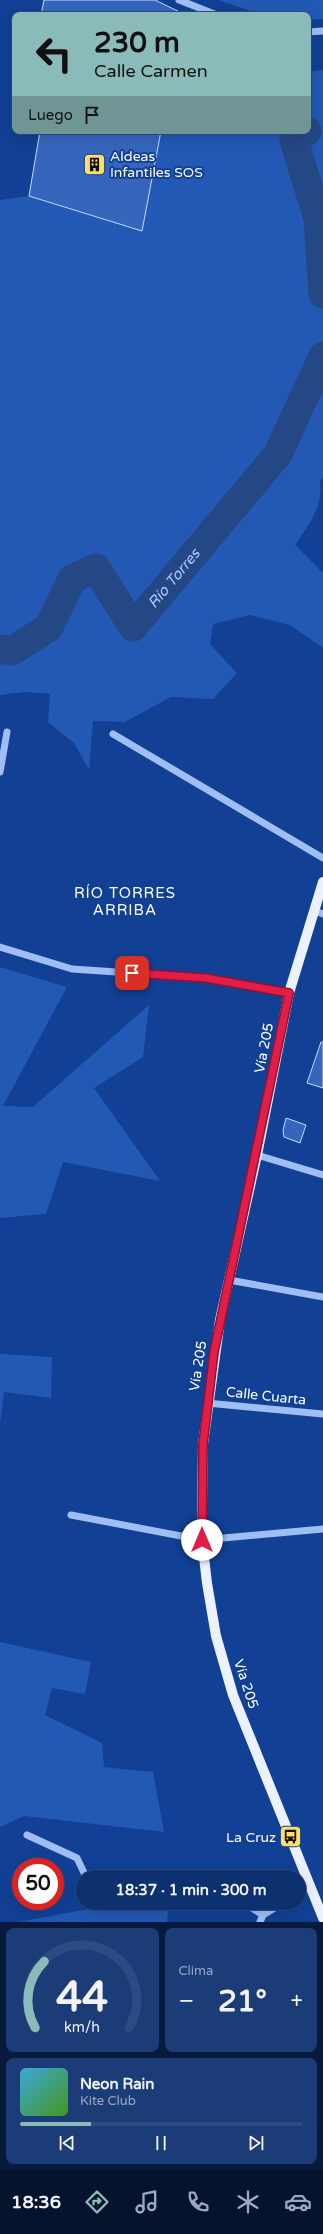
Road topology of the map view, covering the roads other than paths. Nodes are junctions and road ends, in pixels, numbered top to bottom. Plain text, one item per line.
1 (179, 0) edge
2 (209, 12) edge
3 (323, 31) edge
4 (311, 32) edge
5 (8, 732) dead end
6 (113, 734) dead end
7 (0, 772) edge
8 (323, 858) edge
9 (323, 882) edge
10 (319, 913) edge
11 (0, 948) edge
12 (289, 993) junction
13 (256, 1155) junction
14 (323, 1175) edge
15 (229, 1280) junction
16 (323, 1298) edge
17 (207, 1403) junction
18 (323, 1414) edge
19 (71, 1515) dead end
20 (323, 1529) edge
21 (202, 1540) junction
22 (27, 1835) dead end
23 (83, 1870) edge
24 (310, 1885) junction
25 (306, 1888) edge
26 (252, 1910) edge
27 (274, 1910) edge
28 (323, 1918) edge
29 (262, 1919) edge

1 - 2 street
3 - 4 street
5 - 7 street
6 - 8 street
9 - 10 main road, Vía 205
10 - 12 main road, Vía 205
11 - 12 street
12 - 13 main road, Vía 205
13 - 14 street
13 - 15 main road, Vía 205
15 - 16 street
15 - 17 main road, Vía 205
17 - 18 street, Calle Cuarta
17 - 21 main road, Vía 205
19 - 21 street
20 - 21 street
21 - 24 main road, Vía 205
22 - 23 street
24 - 25 street
24 - 28 main road, Vía 205
26 - 29 street
27 - 29 street

